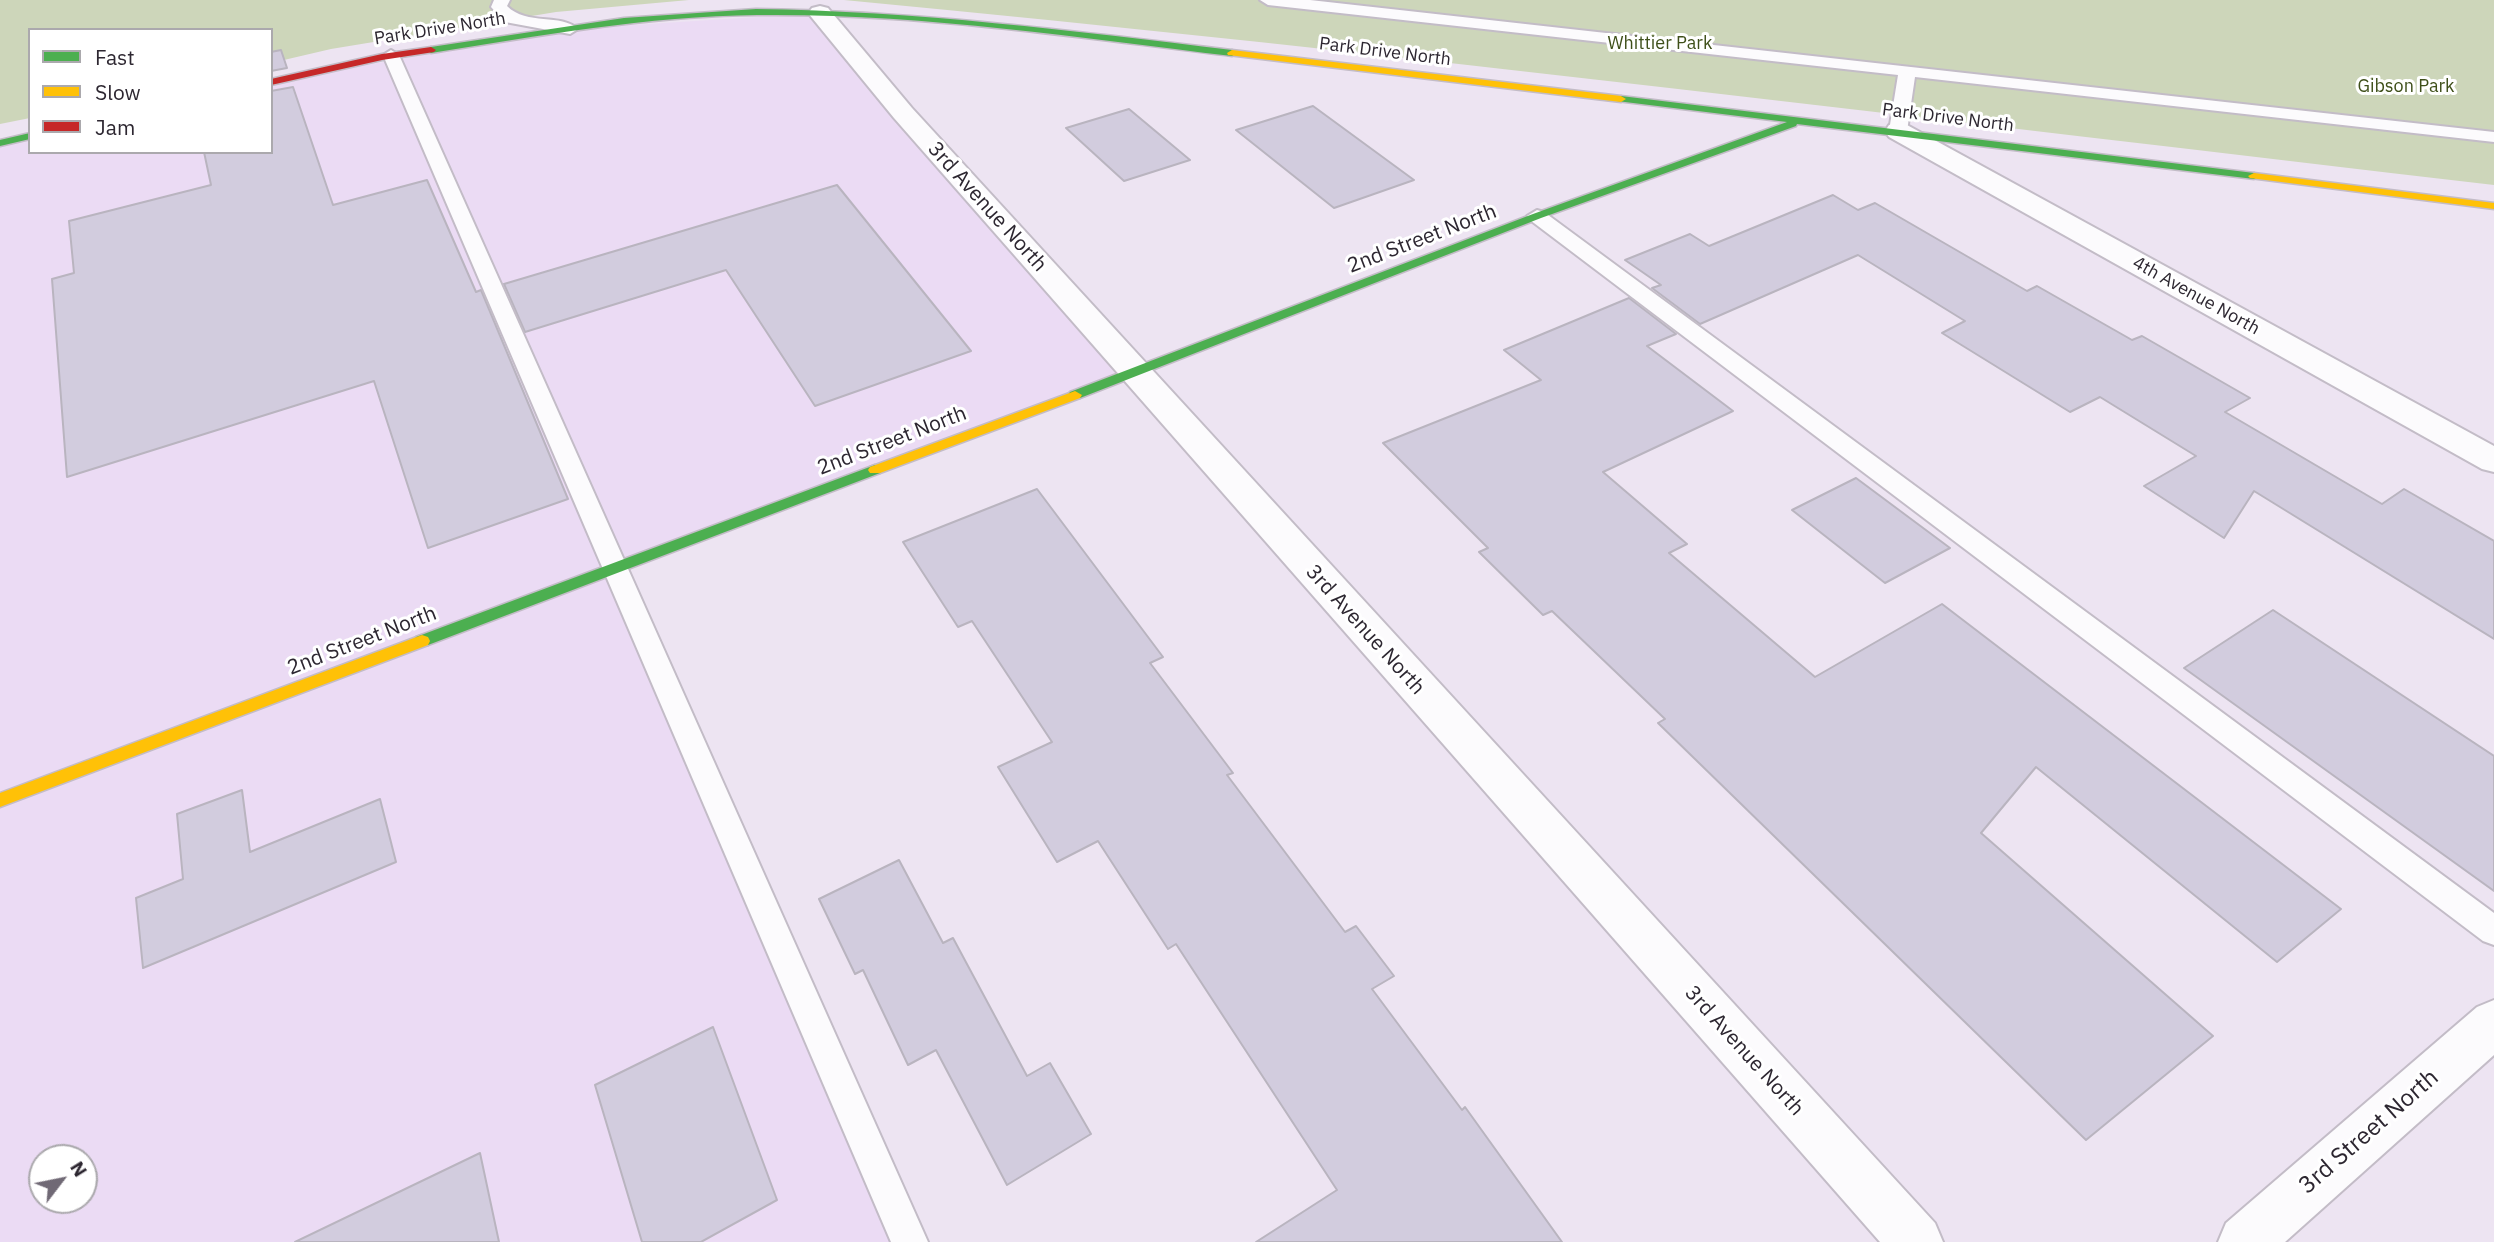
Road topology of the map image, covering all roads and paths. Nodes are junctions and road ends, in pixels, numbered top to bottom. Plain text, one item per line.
1 (502, 0) edge
2 (1268, 0) edge
3 (820, 13) junction
4 (570, 29) junction
5 (391, 55) junction
6 (1906, 71) junction
7 (273, 82) edge
8 (1800, 121) junction
9 (1899, 131) junction
10 (28, 136) edge
11 (2494, 137) edge
12 (0, 143) edge
13 (2494, 206) edge
14 (1537, 216) junction
15 (1135, 373) junction
16 (2494, 461) edge
17 (615, 568) junction
18 (0, 800) edge
19 (2494, 931) edge
20 (2494, 1023) edge
21 (910, 1242) edge
22 (1916, 1242) edge
23 (2245, 1242) edge

1 - 4 lane
2 - 6 lane
3 - 4 street, Park Drive North
3 - 8 street, Park Drive North
3 - 15 street, 3rd Avenue North
4 - 5 street, Park Drive North
5 - 7 street, Park Drive North
5 - 17 lane
6 - 9 lane
6 - 11 lane
8 - 9 street, Park Drive North
8 - 14 street, 2nd Street North
9 - 13 street, Park Drive North
9 - 16 street, 4th Avenue North
10 - 12 street
14 - 15 street, 2nd Street North
14 - 19 lane
15 - 17 street, 2nd Street North
15 - 22 street, 3rd Avenue North
17 - 18 street, 2nd Street North
17 - 21 lane
20 - 23 street, 3rd Street North

